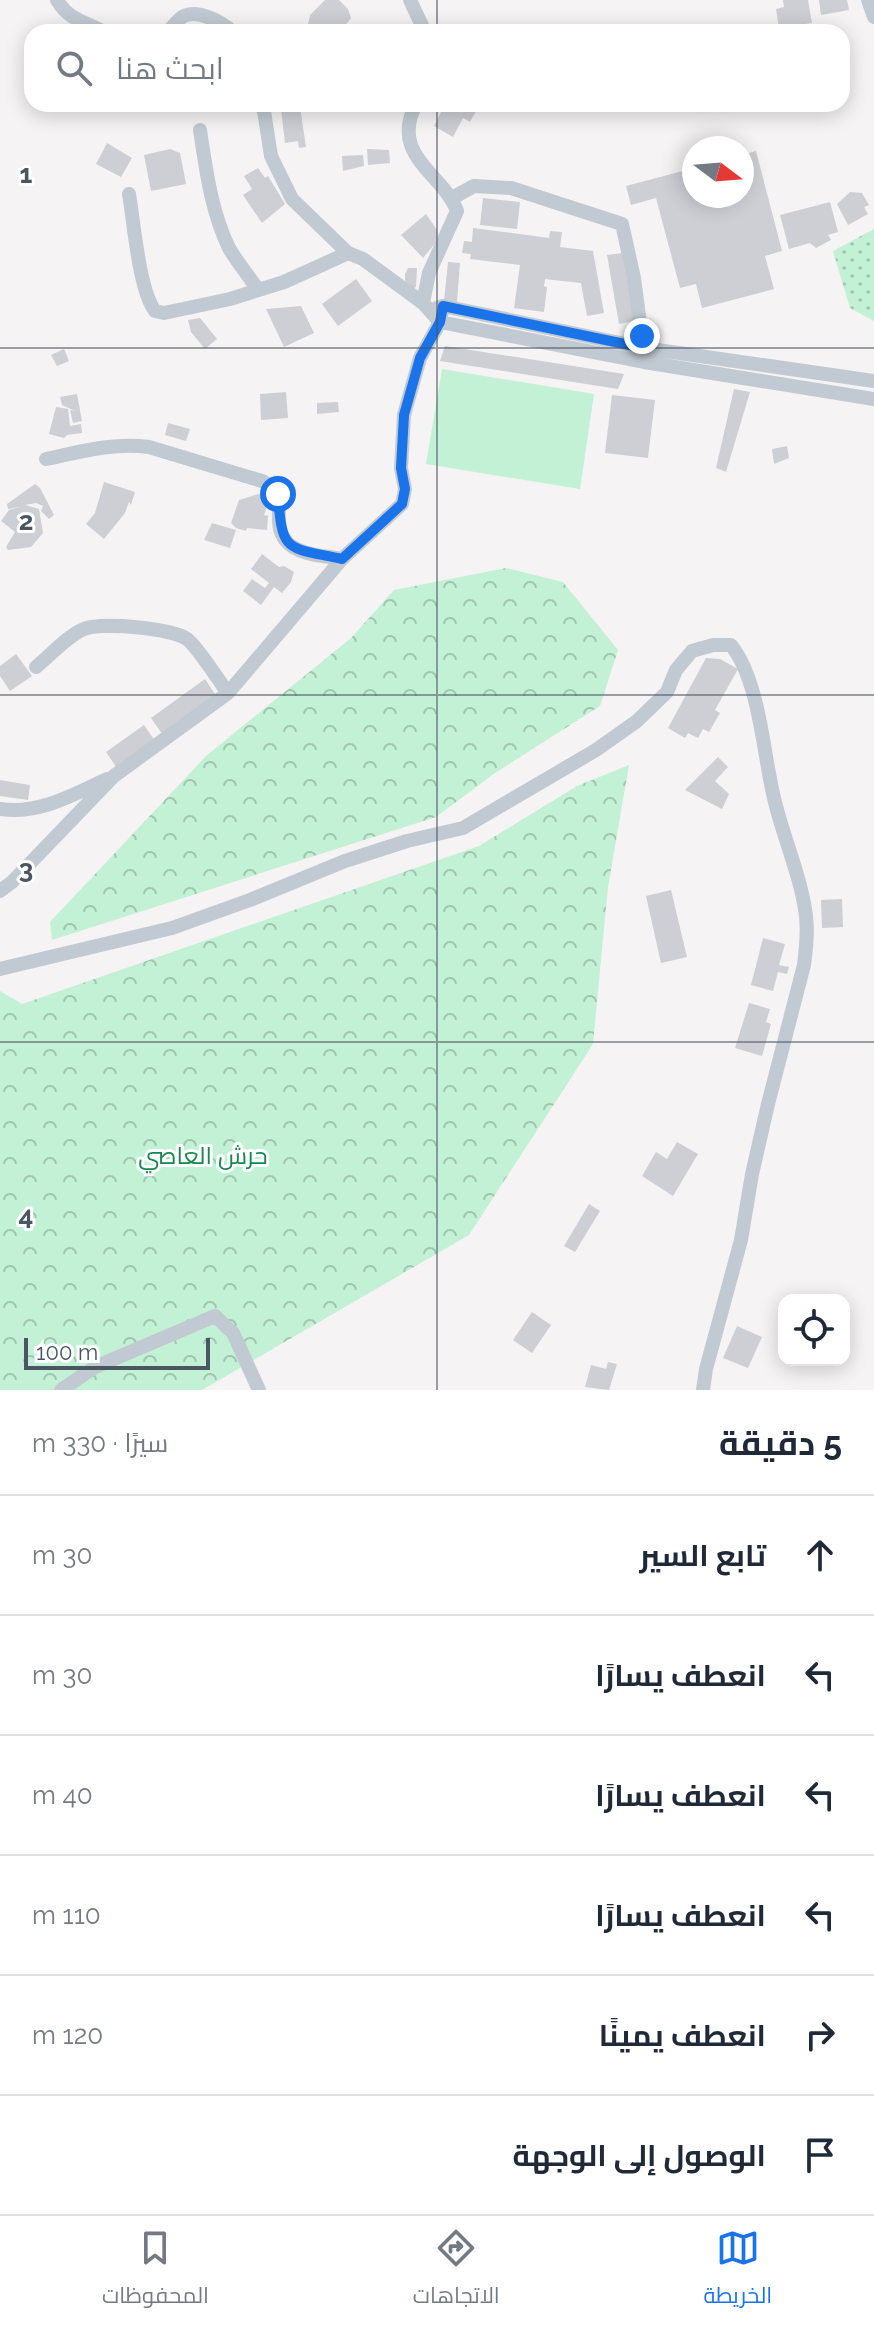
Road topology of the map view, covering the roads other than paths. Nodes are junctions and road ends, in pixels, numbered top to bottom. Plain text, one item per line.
1 (57, 0) edge
2 (410, 0) edge
3 (868, 0) edge
4 (874, 17) edge
5 (82, 24) edge
6 (175, 24) edge
7 (220, 24) edge
8 (421, 24) edge
9 (264, 112) edge
10 (414, 112) edge
11 (200, 130) dead end
12 (129, 194) dead end
13 (452, 198) junction
14 (348, 253) junction
15 (258, 290) junction
16 (432, 306) junction
17 (440, 322) junction
18 (532, 325) junction
19 (530, 341) junction
20 (644, 355) junction
21 (874, 381) edge
22 (874, 399) edge
23 (46, 459) dead end
24 (342, 559) junction
25 (36, 667) dead end
26 (228, 693) junction
27 (114, 776) junction
28 (0, 809) edge
29 (0, 891) edge
30 (0, 969) edge
31 (61, 1390) edge
32 (259, 1390) edge
33 (703, 1390) edge

1 - 5 street
2 - 8 street
3 - 4 street
6 - 7 street
9 - 14 street
10 - 13 street
11 - 15 street
12 - 15 street
13 - 16 street
13 - 20 street
14 - 15 street
14 - 16 street
16 - 17 street
16 - 18 street
17 - 19 street
17 - 24 street
18 - 19 street
18 - 20 street
19 - 20 street
20 - 21 street
20 - 22 street
23 - 24 street
24 - 26 street
25 - 26 street
26 - 27 street
27 - 28 street
27 - 29 street
30 - 33 street
31 - 32 street

